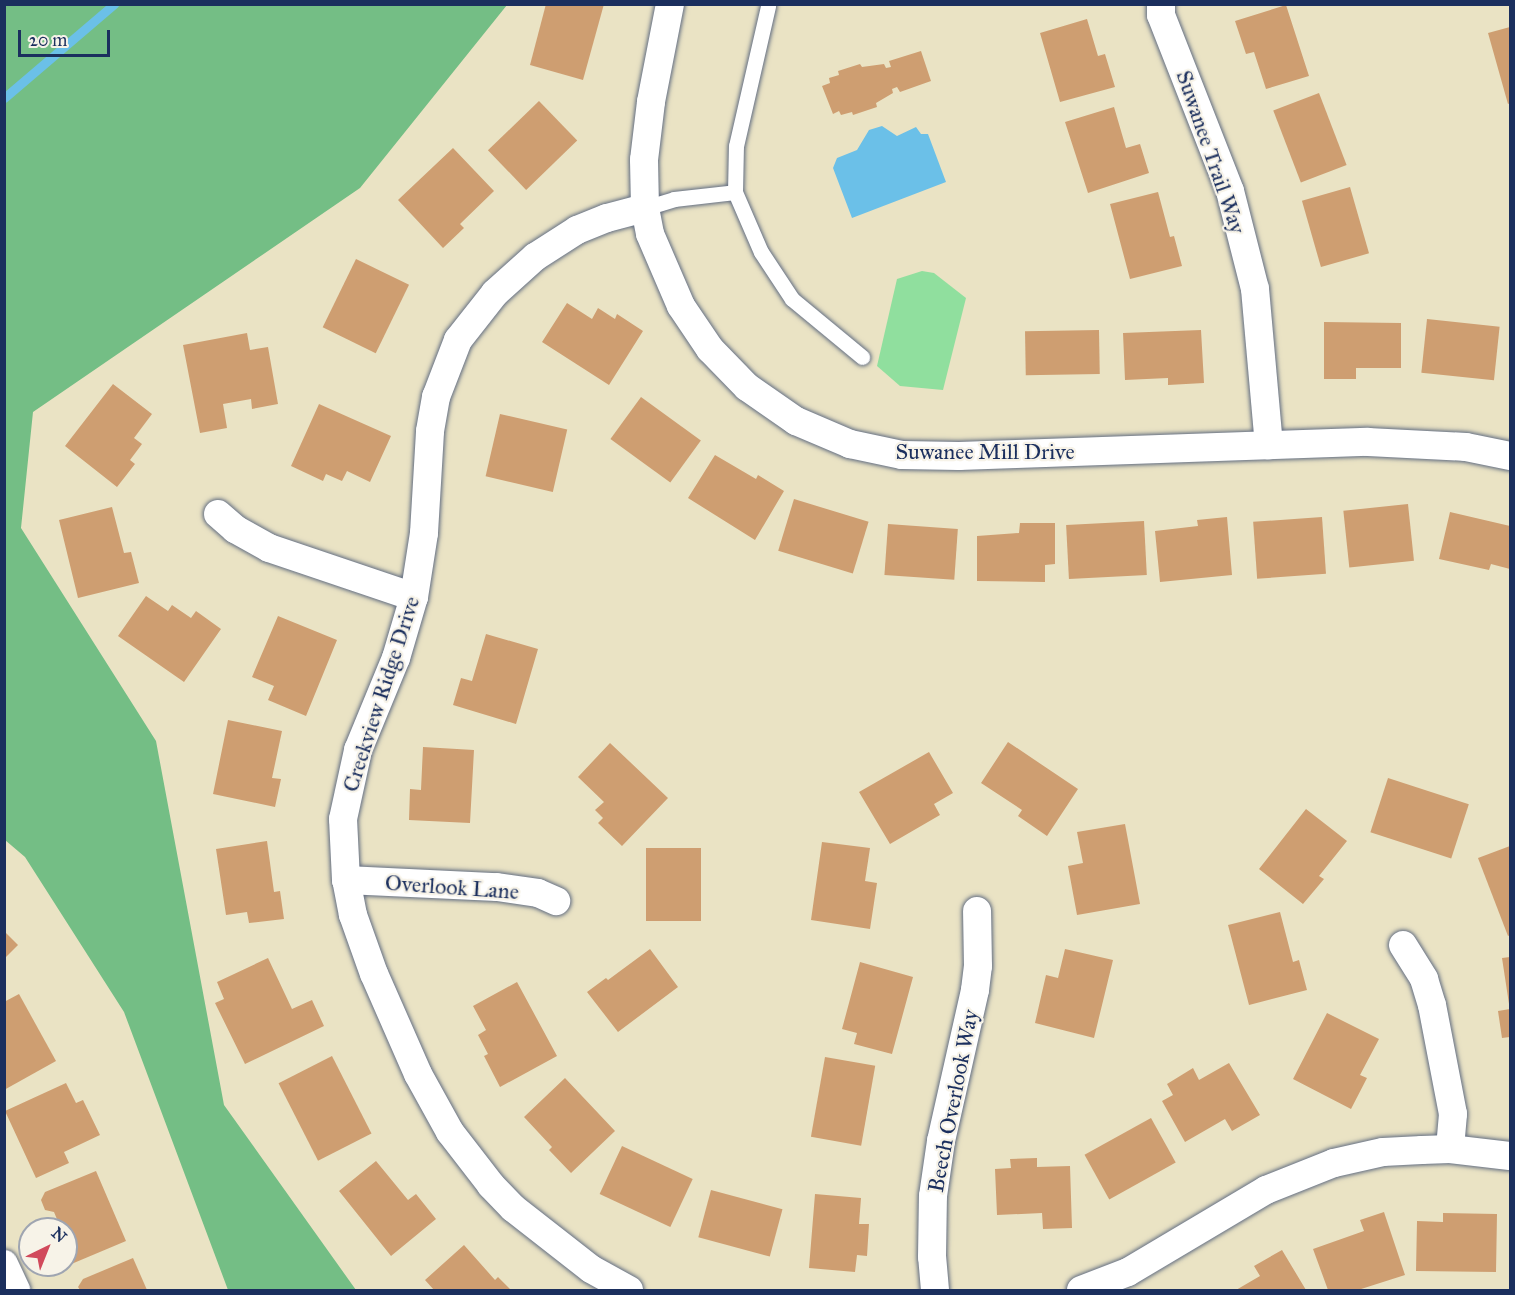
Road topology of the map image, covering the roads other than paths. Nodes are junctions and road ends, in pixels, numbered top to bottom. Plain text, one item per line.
1 (670, 4) edge
2 (1161, 4) edge
3 (768, 6) edge
4 (735, 192) junction
5 (645, 208) junction
6 (862, 357) dead end
7 (1269, 445) junction
8 (1510, 456) edge
9 (218, 514) dead end
10 (414, 597) junction
11 (346, 880) junction
12 (556, 901) dead end
13 (977, 911) dead end
14 (1403, 945) dead end
15 (1450, 1149) junction
16 (1510, 1156) edge
17 (4, 1264) edge
18 (16, 1290) edge
19 (629, 1290) edge
20 (935, 1290) edge
21 (1080, 1290) edge

1 - 5 street, Suwanee Mill Drive
2 - 7 street, Suwanee Trail Way
3 - 4 lane
4 - 5 lane
4 - 6 lane
5 - 7 street, Suwanee Mill Drive
5 - 10 street, Creekview Ridge Drive
7 - 8 street, Suwanee Mill Drive
9 - 10 street
10 - 11 street, Creekview Ridge Drive
11 - 12 street, Overlook Lane
11 - 19 street, Creekview Ridge Drive
13 - 20 street, Beech Overlook Way
14 - 15 street
15 - 16 street
15 - 21 street
17 - 18 street

